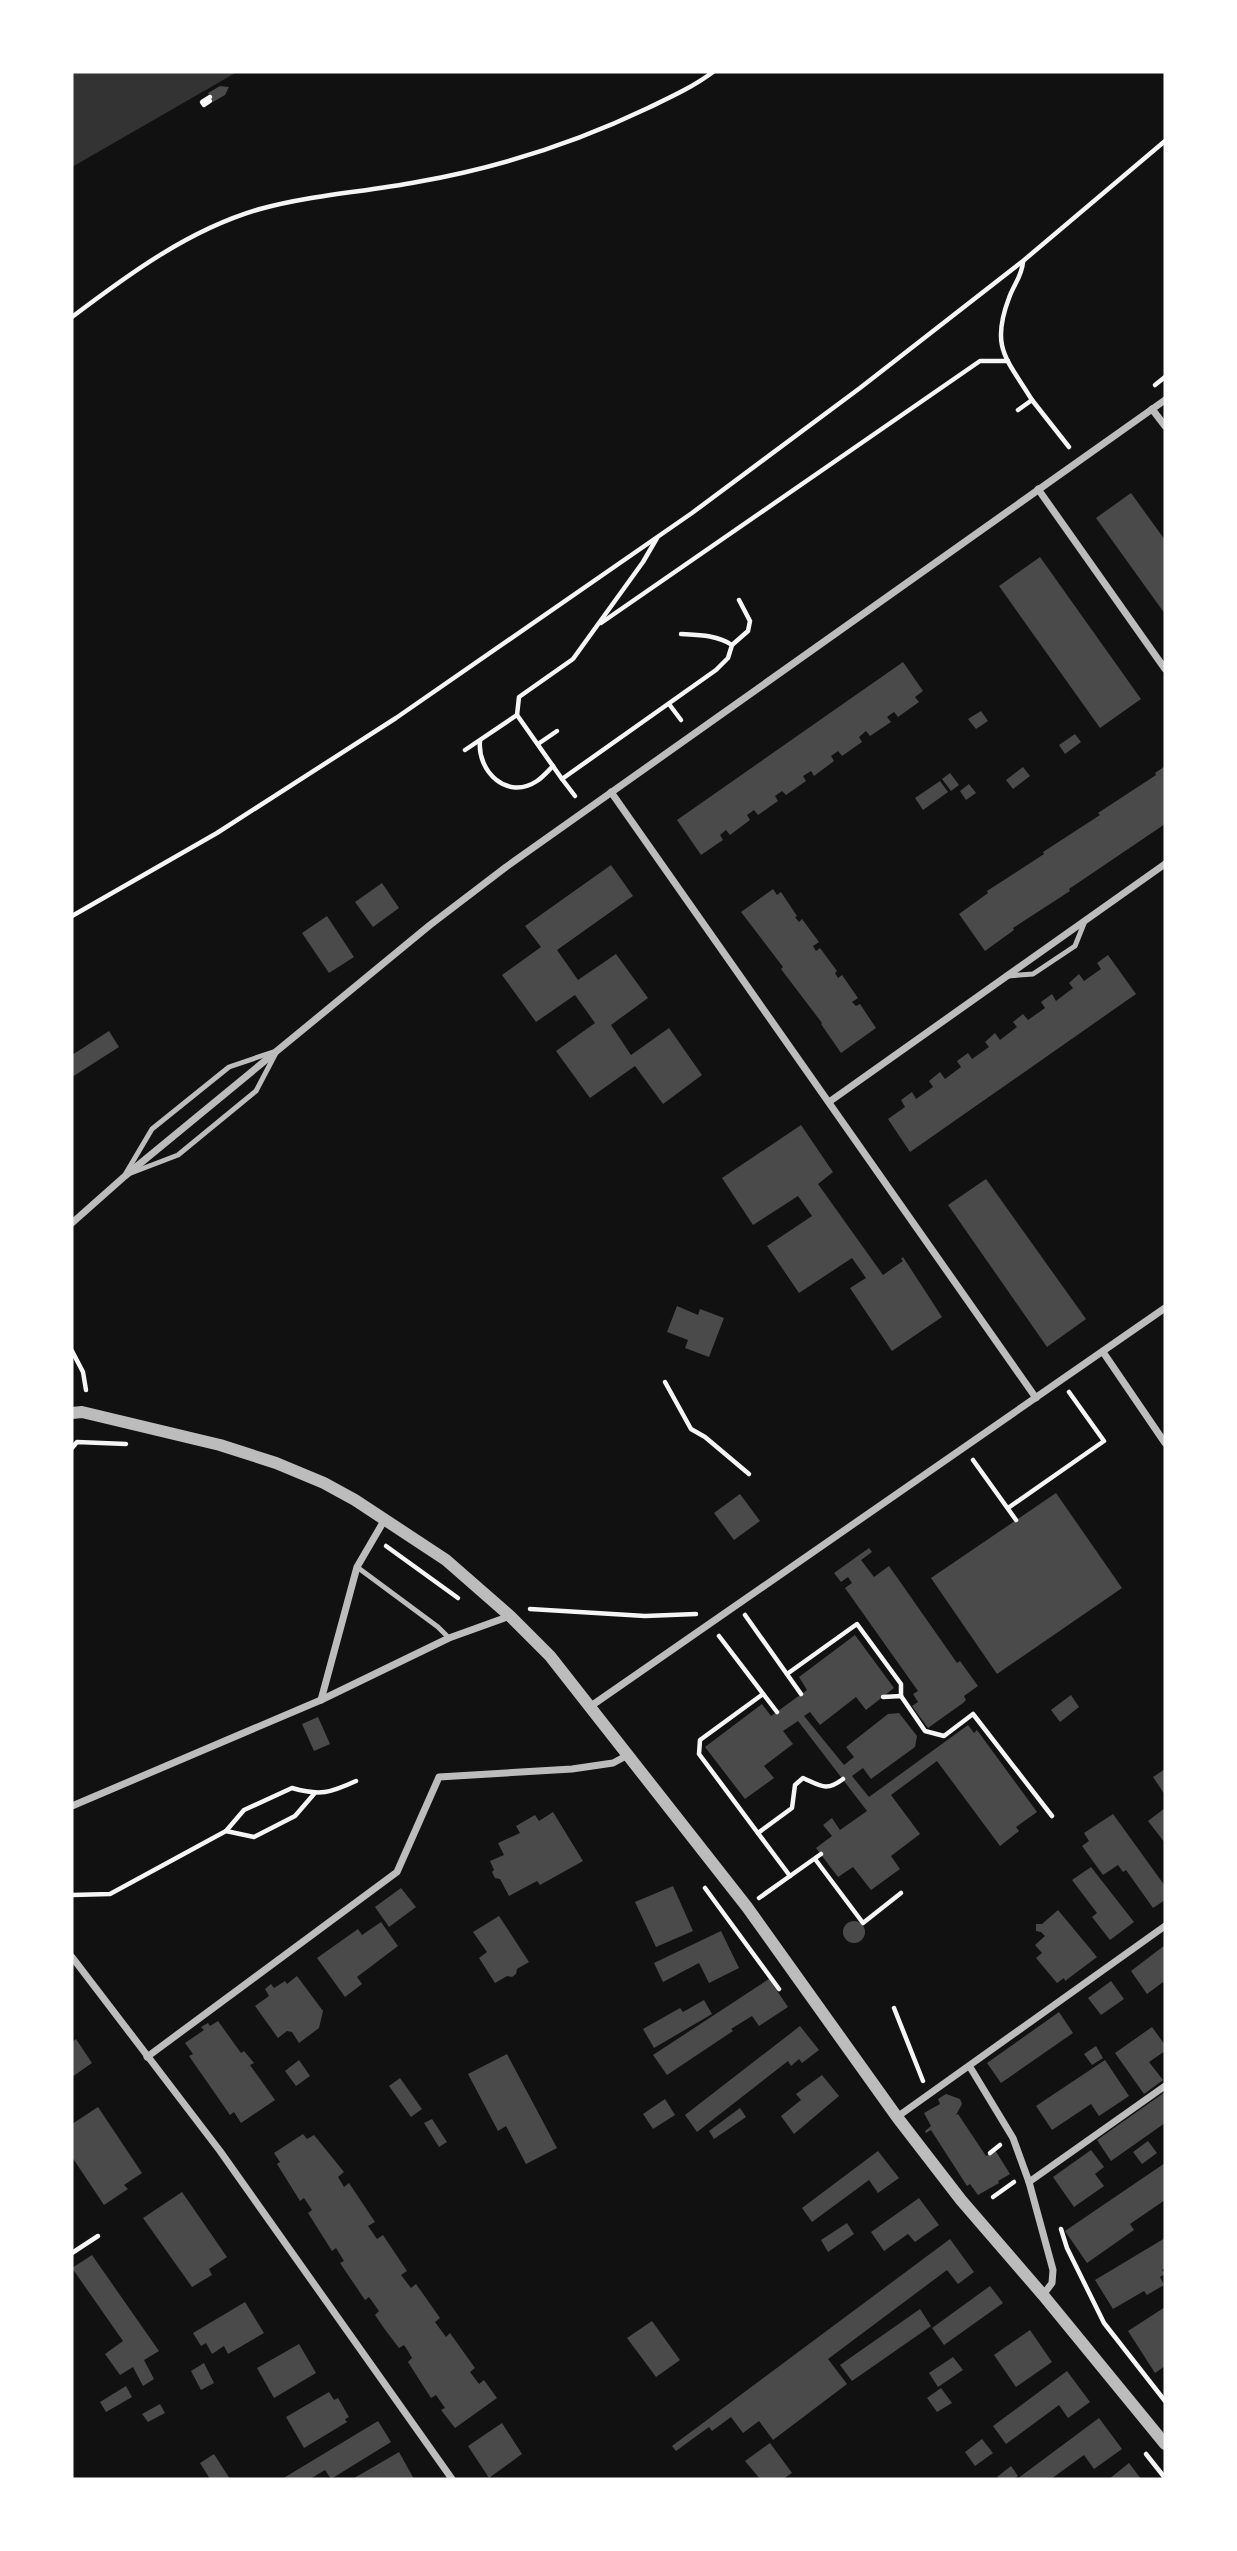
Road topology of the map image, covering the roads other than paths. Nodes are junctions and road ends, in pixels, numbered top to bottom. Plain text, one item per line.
1 (1165, 400) edge
2 (1153, 409) junction
3 (1165, 426) edge
4 (1038, 489) junction
5 (1165, 669) edge
6 (611, 792) junction
7 (1165, 864) edge
8 (1085, 921) junction
9 (1006, 976) junction
10 (278, 1050) junction
11 (829, 1102) junction
12 (125, 1176) junction
13 (72, 1223) edge
14 (1165, 1308) edge
15 (1103, 1352) junction
16 (1036, 1398) junction
17 (72, 1413) edge
18 (1165, 1443) edge
19 (385, 1519) junction
20 (357, 1567) junction
21 (510, 1616) junction
22 (449, 1638) junction
23 (321, 1700) junction
24 (591, 1706) junction
25 (628, 1755) junction
26 (72, 1806) edge
27 (1165, 1926) edge
28 (72, 1957) edge
29 (147, 2057) junction
30 (970, 2067) junction
31 (1165, 2086) edge
32 (897, 2117) junction
33 (1029, 2182) junction
34 (1043, 2295) junction
35 (1165, 2444) edge
36 (452, 2479) edge

1 - 2 street
2 - 3 street
2 - 4 street
4 - 5 street
4 - 6 street
6 - 10 street
6 - 11 street
7 - 8 street
8 - 9 street
8 - 9 lane
9 - 11 street
10 - 12 street
10 - 12 lane
10 - 12 lane
11 - 16 street
12 - 13 street
14 - 15 street
15 - 16 street
15 - 18 street
16 - 24 street
17 - 19 street
19 - 20 street
19 - 21 street
20 - 22 lane
20 - 23 street
21 - 22 street
21 - 24 street
22 - 23 street
23 - 26 street
24 - 25 street
25 - 29 street
25 - 32 street
27 - 30 street
28 - 29 street
29 - 36 street
30 - 32 street
30 - 33 street
31 - 33 street
32 - 34 street
33 - 34 street
34 - 35 street

